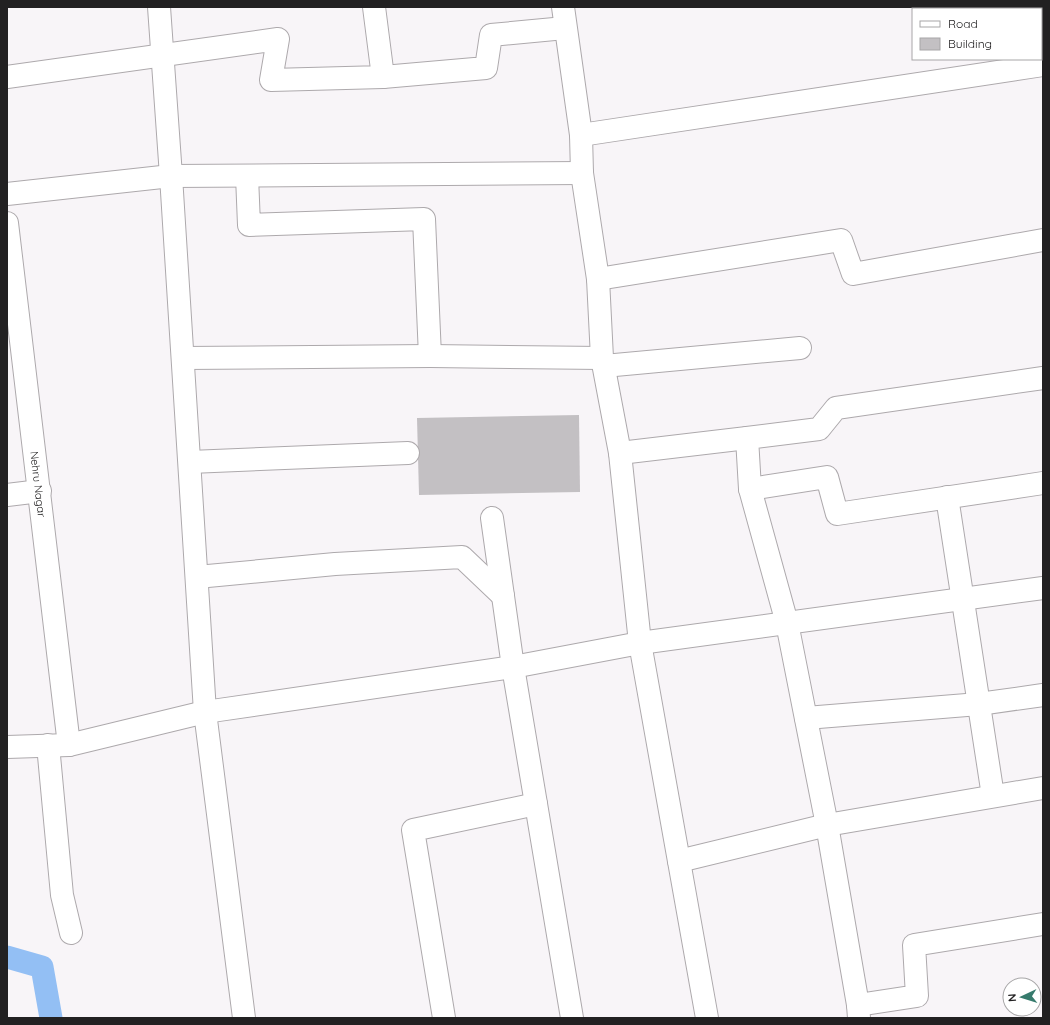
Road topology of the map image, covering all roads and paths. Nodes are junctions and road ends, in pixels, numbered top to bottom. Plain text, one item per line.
1 (158, 7) edge
2 (374, 7) edge
3 (564, 17) edge
4 (162, 54) junction
5 (1043, 65) edge
6 (7, 77) edge
7 (383, 77) junction
8 (581, 135) junction
9 (582, 173) junction
10 (171, 176) junction
11 (247, 176) junction
12 (7, 194) edge
13 (7, 223) edge
14 (1043, 240) edge
15 (598, 279) junction
16 (800, 348) dead end
17 (430, 356) junction
18 (183, 358) junction
19 (603, 362) junction
20 (1043, 378) edge
21 (747, 438) junction
22 (408, 453) dead end
23 (620, 453) junction
24 (190, 462) junction
25 (1043, 483) edge
26 (750, 490) junction
27 (40, 491) junction
28 (7, 495) edge
29 (947, 497) junction
30 (492, 518) dead end
31 (197, 577) junction
32 (1043, 588) edge
33 (503, 596) junction
34 (962, 599) junction
35 (786, 622) junction
36 (640, 642) junction
37 (513, 667) junction
38 (1043, 695) edge
39 (979, 704) junction
40 (205, 712) junction
41 (806, 718) junction
42 (48, 745) junction
43 (69, 745) junction
44 (7, 747) edge
45 (1043, 788) edge
46 (993, 796) junction
47 (536, 804) junction
48 (827, 825) junction
49 (679, 861) junction
50 (1043, 924) edge
51 (70, 933) dead end
52 (858, 1012) edge
53 (244, 1018) edge
54 (444, 1018) edge
55 (572, 1018) edge
56 (707, 1018) edge

1 - 4 street
2 - 7 street
3 - 7 street
3 - 8 street
4 - 6 street
4 - 7 street
4 - 10 street
5 - 8 street
8 - 9 street
9 - 11 street
9 - 15 street
10 - 11 street
10 - 12 street
10 - 18 street
11 - 17 street
13 - 27 street, Nehru Nagar
14 - 15 street
15 - 19 street
16 - 19 street
17 - 18 street
17 - 19 street
18 - 24 street
19 - 23 street
20 - 21 street
21 - 23 street
21 - 26 street
22 - 24 street
23 - 36 street
24 - 31 street
25 - 29 street
26 - 29 street
26 - 35 street
27 - 28 street
27 - 43 street, Nehru Nagar
29 - 34 street
30 - 33 street
31 - 33 street
31 - 40 street
32 - 34 street
33 - 37 street
34 - 35 street
34 - 39 street
35 - 36 street
35 - 41 street
36 - 37 street
36 - 49 street
37 - 40 street
37 - 47 street
38 - 39 street
39 - 41 street
39 - 46 street
40 - 43 street
40 - 53 street
41 - 48 street
42 - 43 street
42 - 44 street
42 - 51 street
45 - 46 street
46 - 48 street
47 - 54 street
47 - 55 street
48 - 49 street
48 - 52 street
49 - 56 street
50 - 52 street

